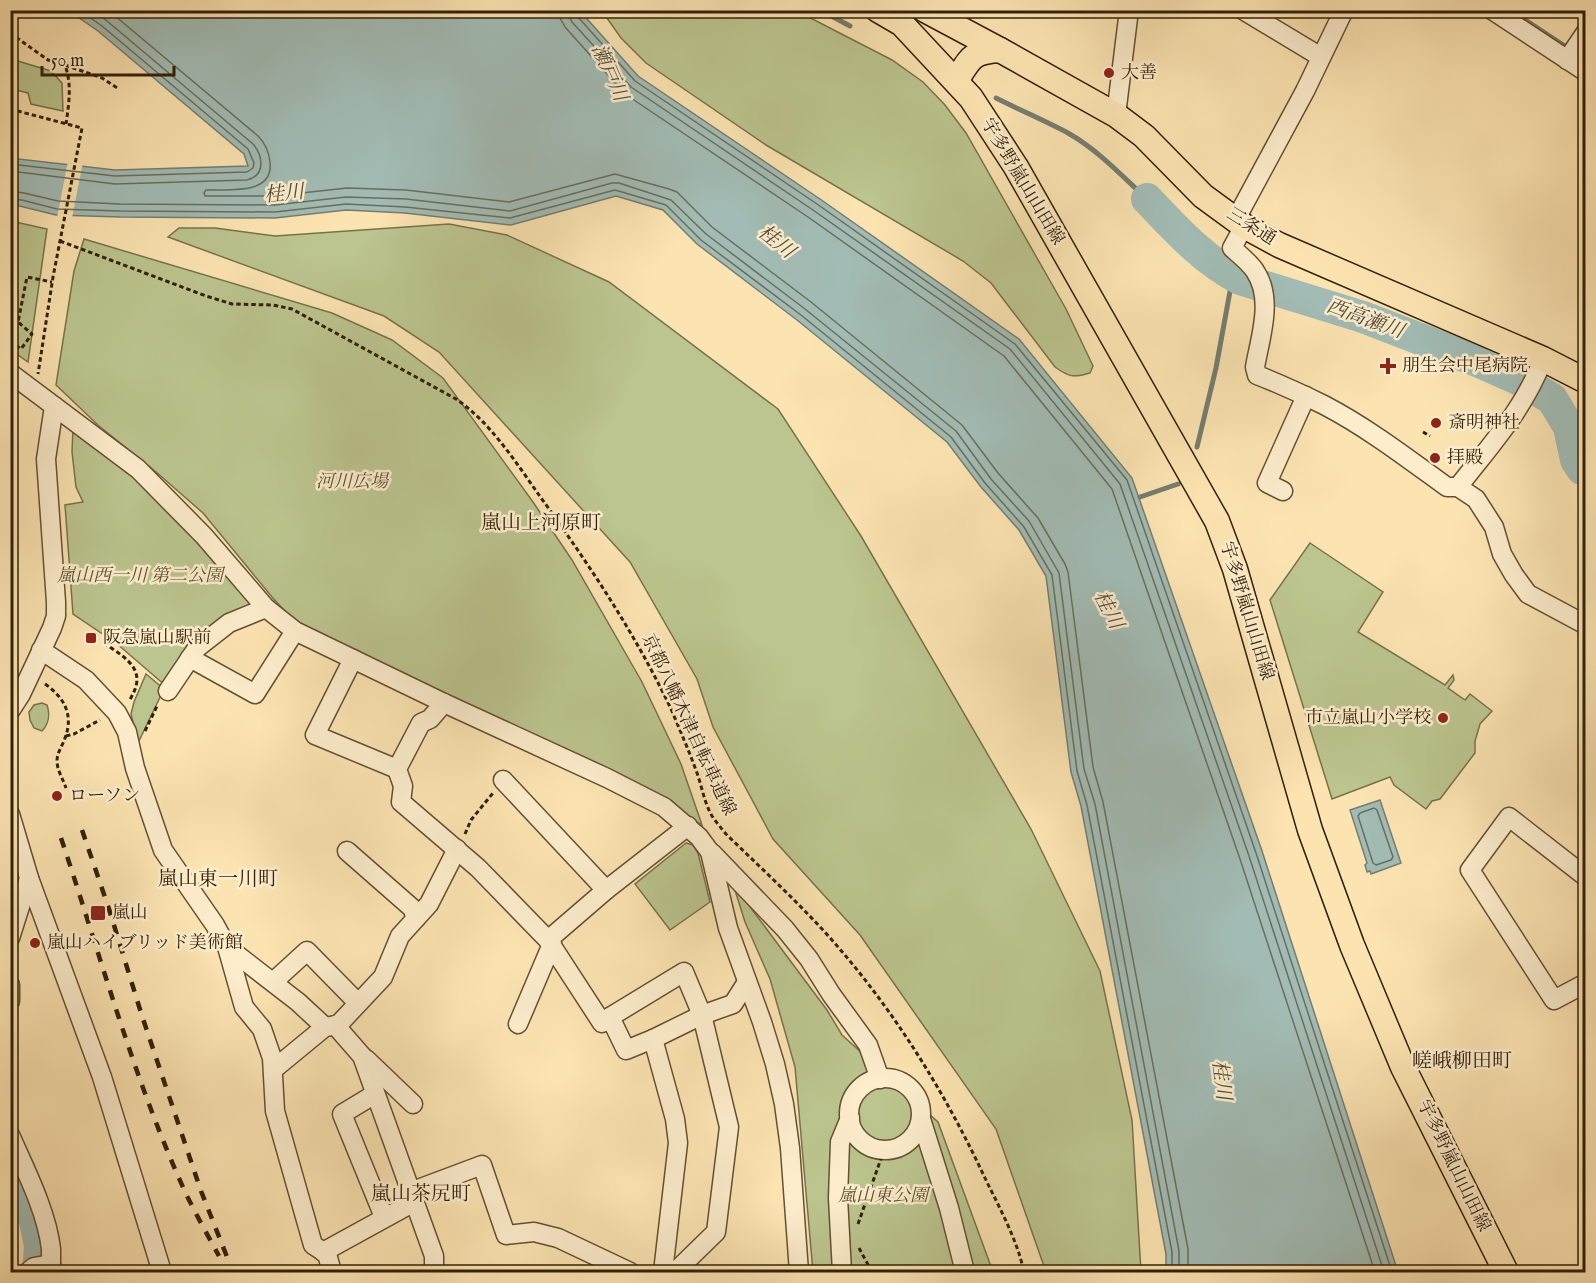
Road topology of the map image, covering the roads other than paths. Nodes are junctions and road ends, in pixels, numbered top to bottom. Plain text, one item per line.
1 (878, 10) edge
2 (925, 10) edge
3 (1130, 10) edge
4 (1243, 10) edge
5 (1344, 10) edge
6 (1492, 10) edge
7 (905, 17) edge
8 (1586, 32) edge
9 (1000, 50) junction
10 (1321, 57) junction
11 (1567, 60) junction
12 (1586, 72) edge
13 (956, 81) junction
14 (1116, 115) junction
15 (1240, 223) junction
16 (1540, 367) junction
17 (10, 372) edge
18 (1586, 381) edge
19 (1306, 396) junction
20 (54, 406) junction
21 (1458, 488) junction
22 (1283, 491) dead end
23 (266, 608) junction
24 (1586, 626) edge
25 (295, 631) junction
26 (41, 650) junction
27 (190, 658) junction
28 (353, 659) junction
29 (168, 691) road end
30 (444, 703) junction
31 (10, 711) edge
32 (397, 769) junction
33 (503, 780) dead end
34 (10, 814) edge
35 (688, 826) junction
36 (457, 849) junction
37 (347, 851) dead end
38 (711, 852) junction
39 (1586, 877) edge
40 (29, 878) junction
41 (606, 890) junction
42 (416, 918) junction
43 (10, 938) edge
44 (550, 942) junction
45 (227, 947) junction
46 (273, 982) junction
47 (747, 982) junction
48 (1586, 983) edge
49 (10, 985) edge
50 (10, 1001) edge
51 (358, 1003) junction
52 (702, 1015) junction
53 (610, 1017) junction
54 (518, 1024) dead end
55 (330, 1026) junction
56 (653, 1039) junction
57 (362, 1056) junction
58 (274, 1069) junction
59 (880, 1079) junction
60 (375, 1094) junction
61 (413, 1104) dead end
62 (850, 1118) junction
63 (921, 1119) junction
64 (10, 1135) edge
65 (17, 1169) edge
66 (412, 1197) junction
67 (384, 1217) junction
68 (322, 1252) junction
69 (42, 1268) edge
70 (162, 1272) edge
71 (332, 1272) edge
72 (434, 1272) edge
73 (630, 1272) edge
74 (663, 1272) edge
75 (675, 1272) edge
76 (799, 1272) edge
77 (842, 1272) edge
78 (965, 1272) edge
79 (1506, 1272) edge

1 - 7 main road, 宇多野嵐山山田線
2 - 9 main road
3 - 14 street
4 - 10 street
5 - 10 street
6 - 11 street
7 - 9 main road
7 - 13 main road, 宇多野嵐山山田線
8 - 11 street
9 - 13 main road
9 - 14 main road, 三条通
10 - 15 street
11 - 12 street
13 - 79 main road, 宇多野嵐山山田線
14 - 15 main road, 三条通
15 - 16 main road, 三条通
15 - 19 street
16 - 18 main road, 三条通
16 - 21 street
17 - 20 street
19 - 21 street
19 - 22 street
20 - 23 street
20 - 26 street
21 - 24 street
23 - 25 street
23 - 27 street
25 - 27 street
25 - 28 street
26 - 31 street
26 - 45 street
27 - 29 street
28 - 30 street
28 - 32 street
30 - 32 street
30 - 35 street
32 - 36 street
33 - 41 street
34 - 40 street
35 - 38 street
35 - 41 street
36 - 42 street
36 - 44 street
37 - 42 street
38 - 47 street
38 - 59 street
39 - 48 street
40 - 43 street
40 - 70 street
41 - 44 street
42 - 51 street
44 - 53 street
44 - 54 street
45 - 46 street
45 - 58 street
46 - 51 street
46 - 55 street
47 - 52 street
47 - 76 street
49 - 50 street
51 - 55 street
52 - 53 street
52 - 56 street
52 - 75 street
53 - 56 street
55 - 57 street
55 - 58 street
56 - 74 street
57 - 60 street
57 - 61 street
58 - 68 street
59 - 62 street
59 - 63 street
60 - 66 street
60 - 67 street
62 - 63 street
62 - 77 street
63 - 78 street
64 - 65 street
65 - 69 street
66 - 67 street
66 - 72 street
66 - 73 street
67 - 68 street
68 - 71 street

